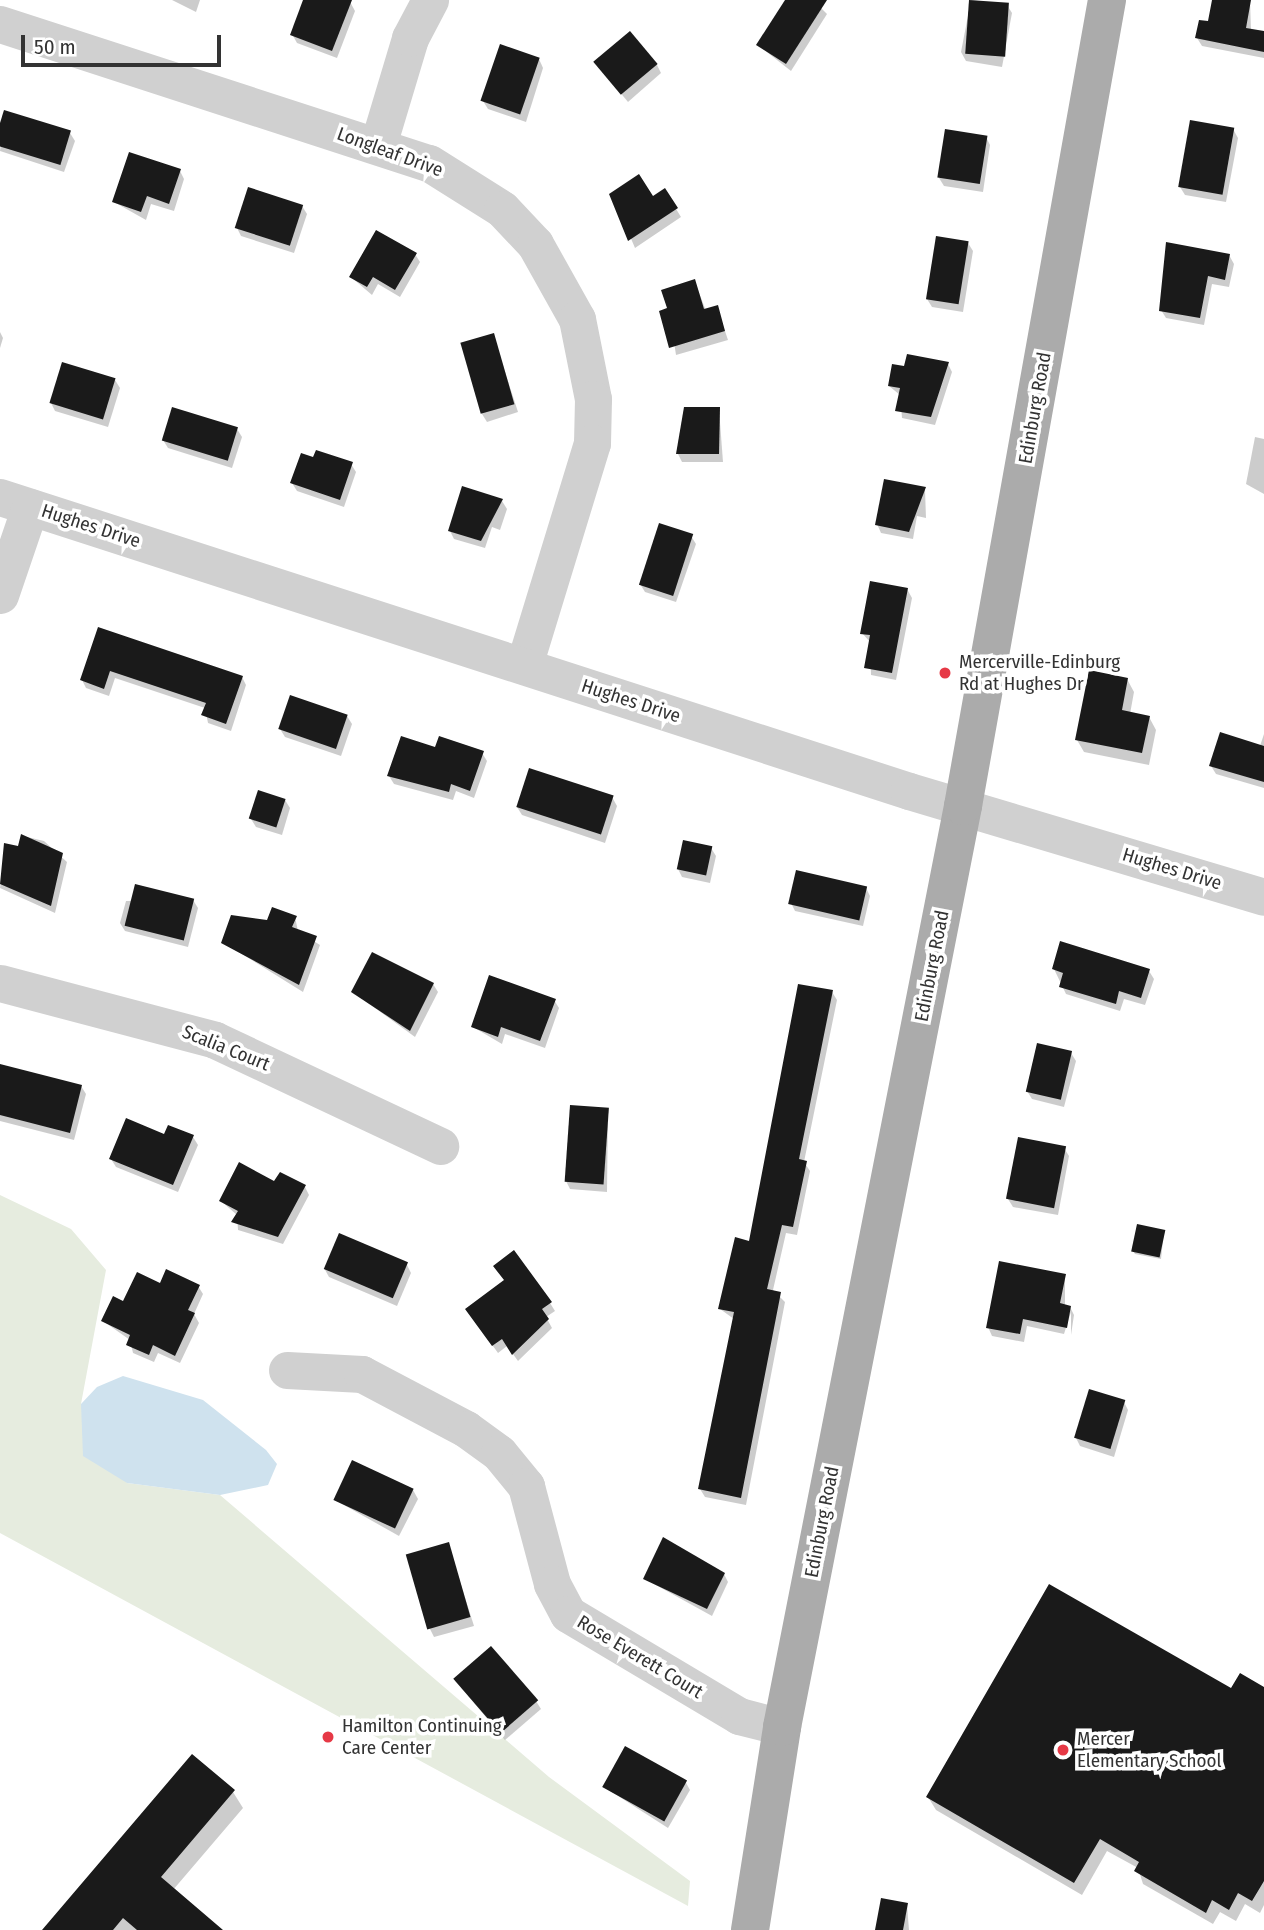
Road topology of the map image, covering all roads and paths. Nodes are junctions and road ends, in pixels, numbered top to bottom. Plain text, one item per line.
1 (430, 0) edge
2 (1107, 0) edge
3 (0, 24) edge
4 (378, 145) junction
5 (15, 502) edge
6 (0, 595) edge
7 (524, 666) junction
8 (963, 806) junction
9 (1264, 897) edge
10 (0, 983) edge
11 (440, 1146) dead end
12 (287, 1370) dead end
13 (782, 1727) junction
14 (750, 1930) edge

1 - 4 street
2 - 8 main road, Edinburg Road
3 - 4 street, Longleaf Drive
4 - 7 street, Longleaf Drive
5 - 6 street
5 - 7 street, Hughes Drive
7 - 8 street, Hughes Drive
8 - 9 street, Hughes Drive
8 - 13 main road, Edinburg Road
10 - 11 street, Scalia Court
12 - 13 street, Rose Everett Court
13 - 14 main road, Edinburg Road

